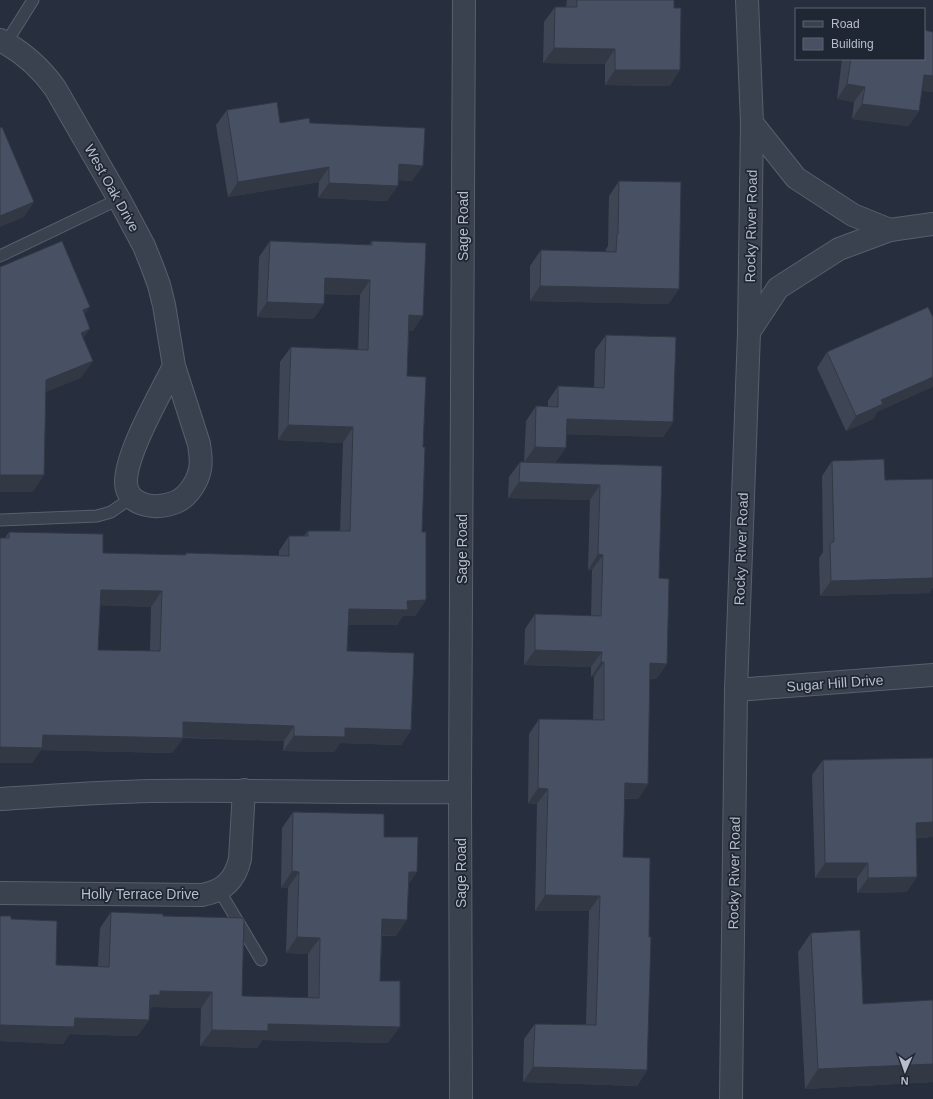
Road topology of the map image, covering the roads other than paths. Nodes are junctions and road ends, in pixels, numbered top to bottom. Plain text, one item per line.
1 (33, 0) edge
2 (464, 0) edge
3 (748, 0) edge
4 (3, 42) edge
5 (752, 123) junction
6 (120, 199) junction
7 (933, 224) edge
8 (890, 230) junction
9 (0, 256) edge
10 (749, 332) junction
11 (174, 366) junction
12 (130, 498) junction
13 (0, 520) edge
14 (933, 675) edge
15 (736, 690) junction
16 (244, 790) junction
17 (460, 792) junction
18 (0, 799) edge
19 (219, 890) junction
20 (0, 893) edge
21 (261, 960) dead end
22 (461, 1099) edge
23 (731, 1099) edge

1 - 4 lane
2 - 17 street, Sage Road
3 - 5 street, Rocky River Road
4 - 6 street, West Oak Drive
5 - 8 street
5 - 10 street, Rocky River Road
6 - 9 lane
6 - 11 street, West Oak Drive
7 - 8 street
8 - 10 street
10 - 15 street, Rocky River Road
11 - 12 street
11 - 12 street, West Oak Drive
12 - 13 lane
14 - 15 street, Sugar Hill Drive
15 - 23 street, Rocky River Road
16 - 17 street
16 - 18 street
16 - 19 street, Holly Terrace Drive
17 - 22 street, Sage Road
19 - 20 street, Holly Terrace Drive
19 - 21 lane

